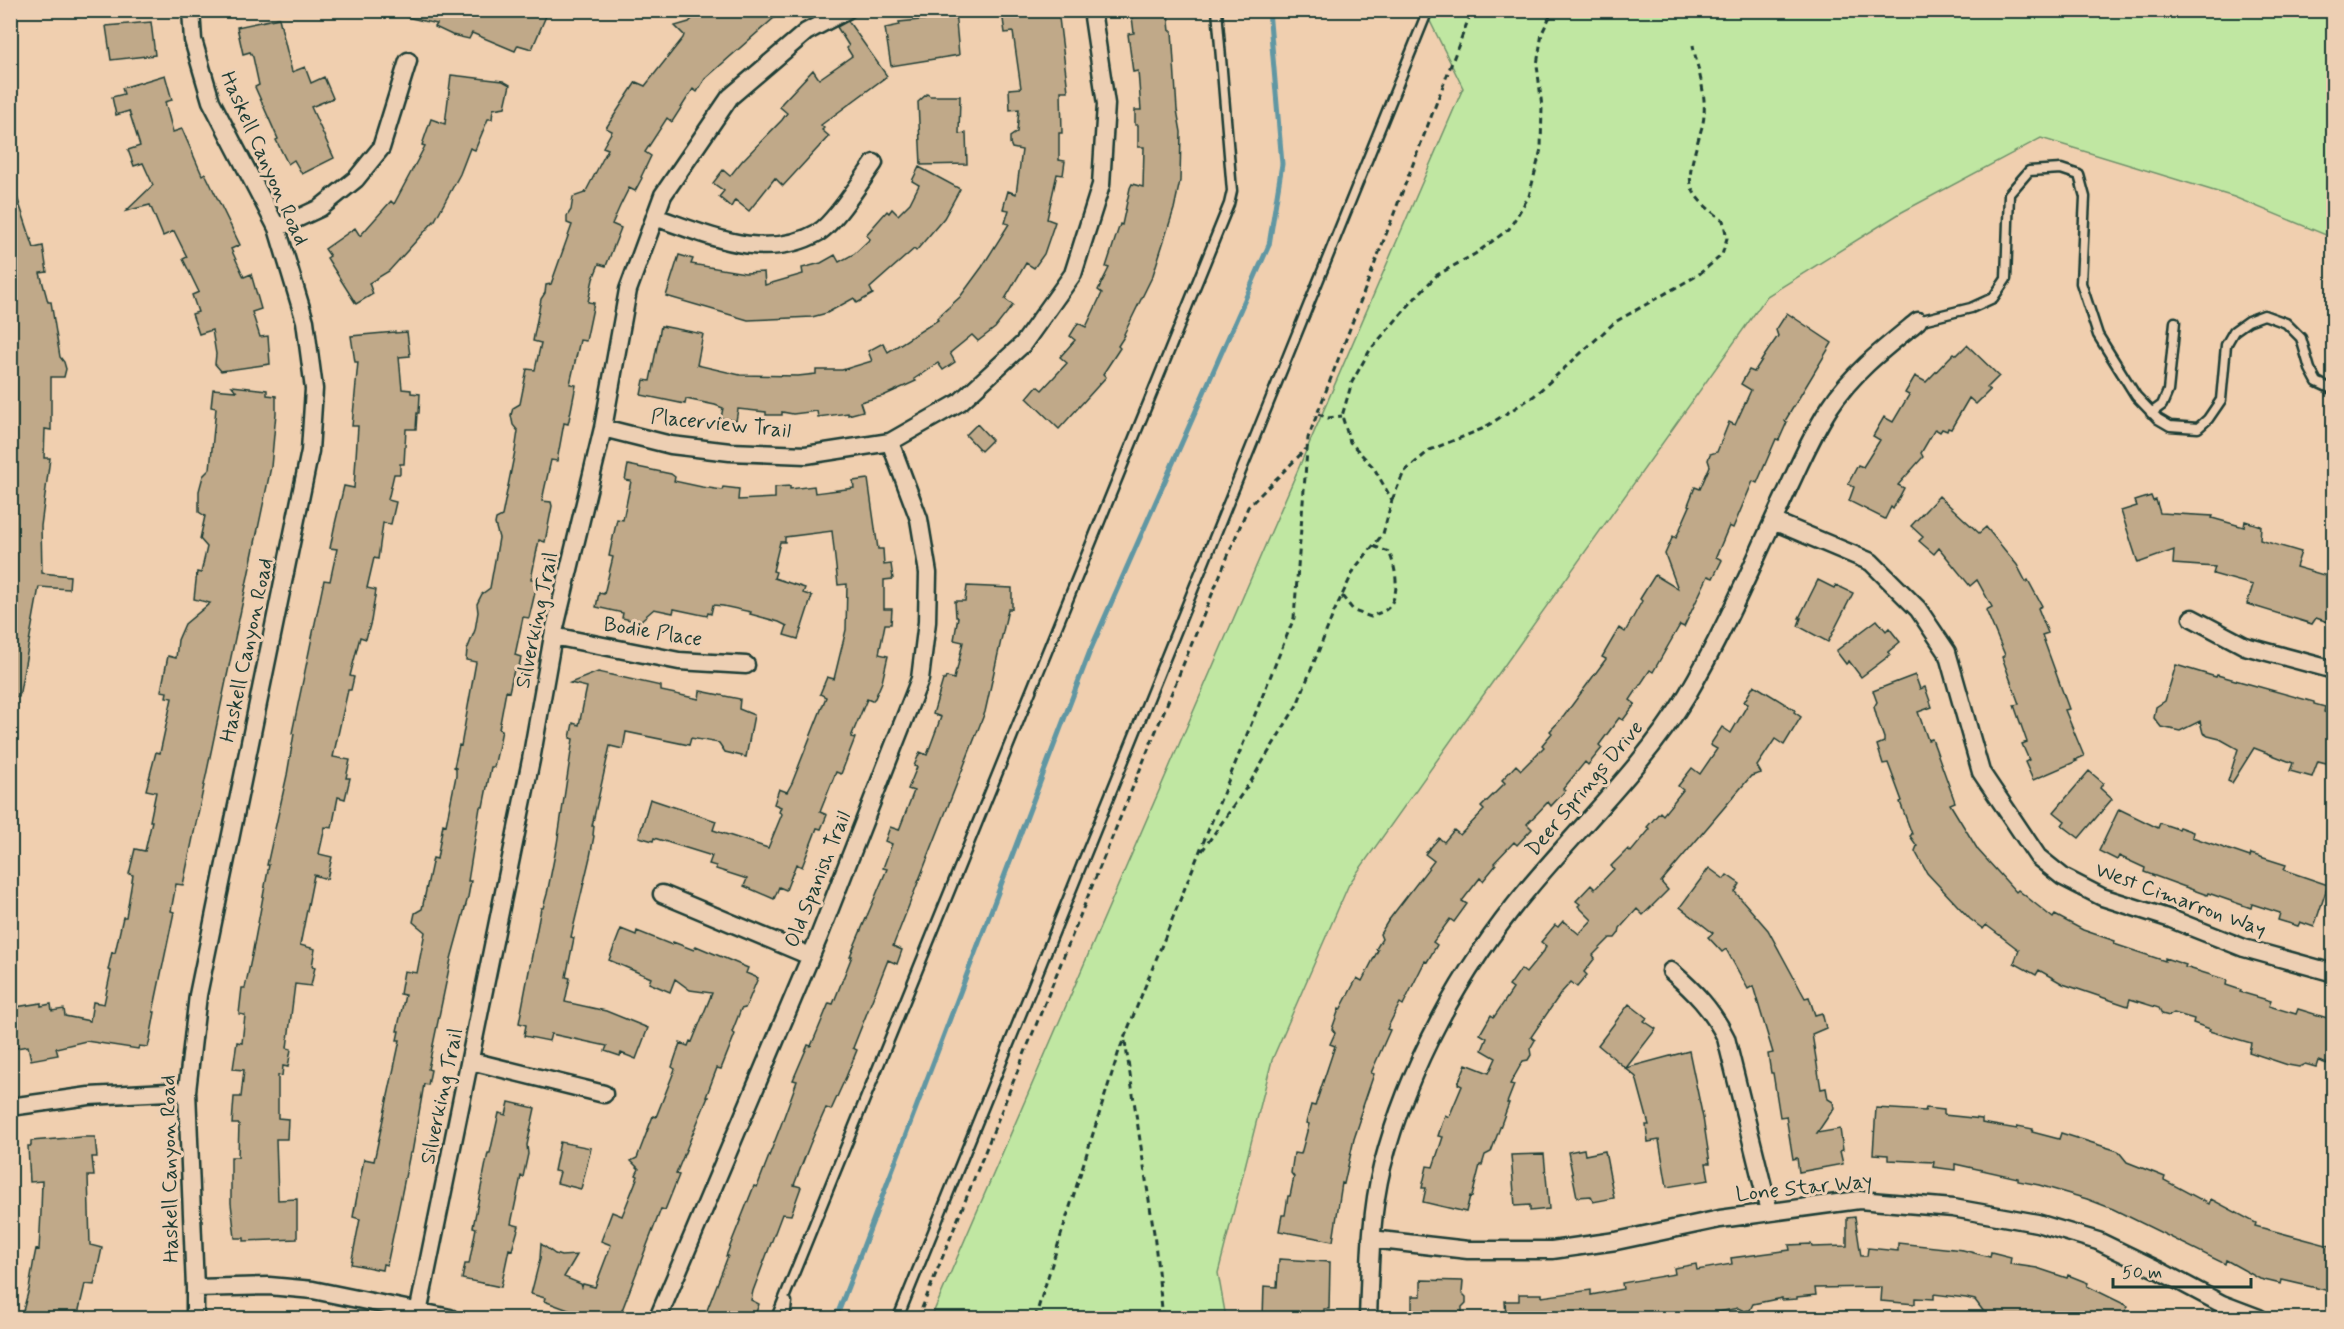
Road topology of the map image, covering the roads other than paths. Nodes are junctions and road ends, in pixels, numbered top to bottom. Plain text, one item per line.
1 (191, 10) edge
2 (847, 10) edge
3 (1092, 10) edge
4 (1217, 10) edge
5 (1428, 10) edge
6 (408, 61) dead end
7 (874, 163) dead end
8 (655, 217) junction
9 (277, 228) junction
10 (1918, 321) joint
11 (2175, 322) dead end
12 (2334, 390) edge
13 (2151, 413) junction
14 (603, 429) junction
15 (890, 442) junction
16 (1773, 521) junction
17 (2192, 618) dead end
18 (553, 636) junction
19 (746, 665) dead end
20 (2334, 670) edge
21 (662, 894) dead end
22 (810, 956) junction
23 (1671, 971) dead end
24 (2334, 974) edge
25 (471, 1061) junction
26 (186, 1091) junction
27 (604, 1094) dead end
28 (10, 1107) edge
29 (1769, 1211) junction
30 (1371, 1239) junction
31 (195, 1288) junction
32 (789, 1289) junction
33 (418, 1315) edge
34 (195, 1318) edge
35 (450, 1318) edge
36 (658, 1318) edge
37 (776, 1318) edge
38 (784, 1318) edge
39 (898, 1318) edge
40 (1368, 1318) edge
41 (2259, 1318) edge

1 - 9 street, Haskell Canyon Road
2 - 8 street, Silverking Trail
3 - 15 street, Placerview Trail
4 - 32 lane
5 - 39 lane
6 - 9 street
7 - 8 street
8 - 14 street, Silverking Trail
9 - 26 street, Haskell Canyon Road
10 - 13 lane
10 - 16 street, Deer Springs Drive
11 - 13 lane
12 - 13 lane
14 - 15 street, Placerview Trail
14 - 18 street, Silverking Trail
15 - 22 street, Old Spanish Trail
16 - 24 street, West Cimarron Way
16 - 30 street, Deer Springs Drive
17 - 20 street
18 - 19 street, Bodie Place
18 - 25 street, Silverking Trail
21 - 22 street
22 - 36 street, Old Spanish Trail
23 - 29 street
25 - 27 street
25 - 33 street, Silverking Trail
26 - 28 street
26 - 31 street, Haskell Canyon Road
29 - 30 street, Lone Star Way
29 - 41 street, Lone Star Way
30 - 40 street, Deer Springs Drive
31 - 33 street
31 - 34 street, Haskell Canyon Road
32 - 37 lane
32 - 38 lane
33 - 35 street

